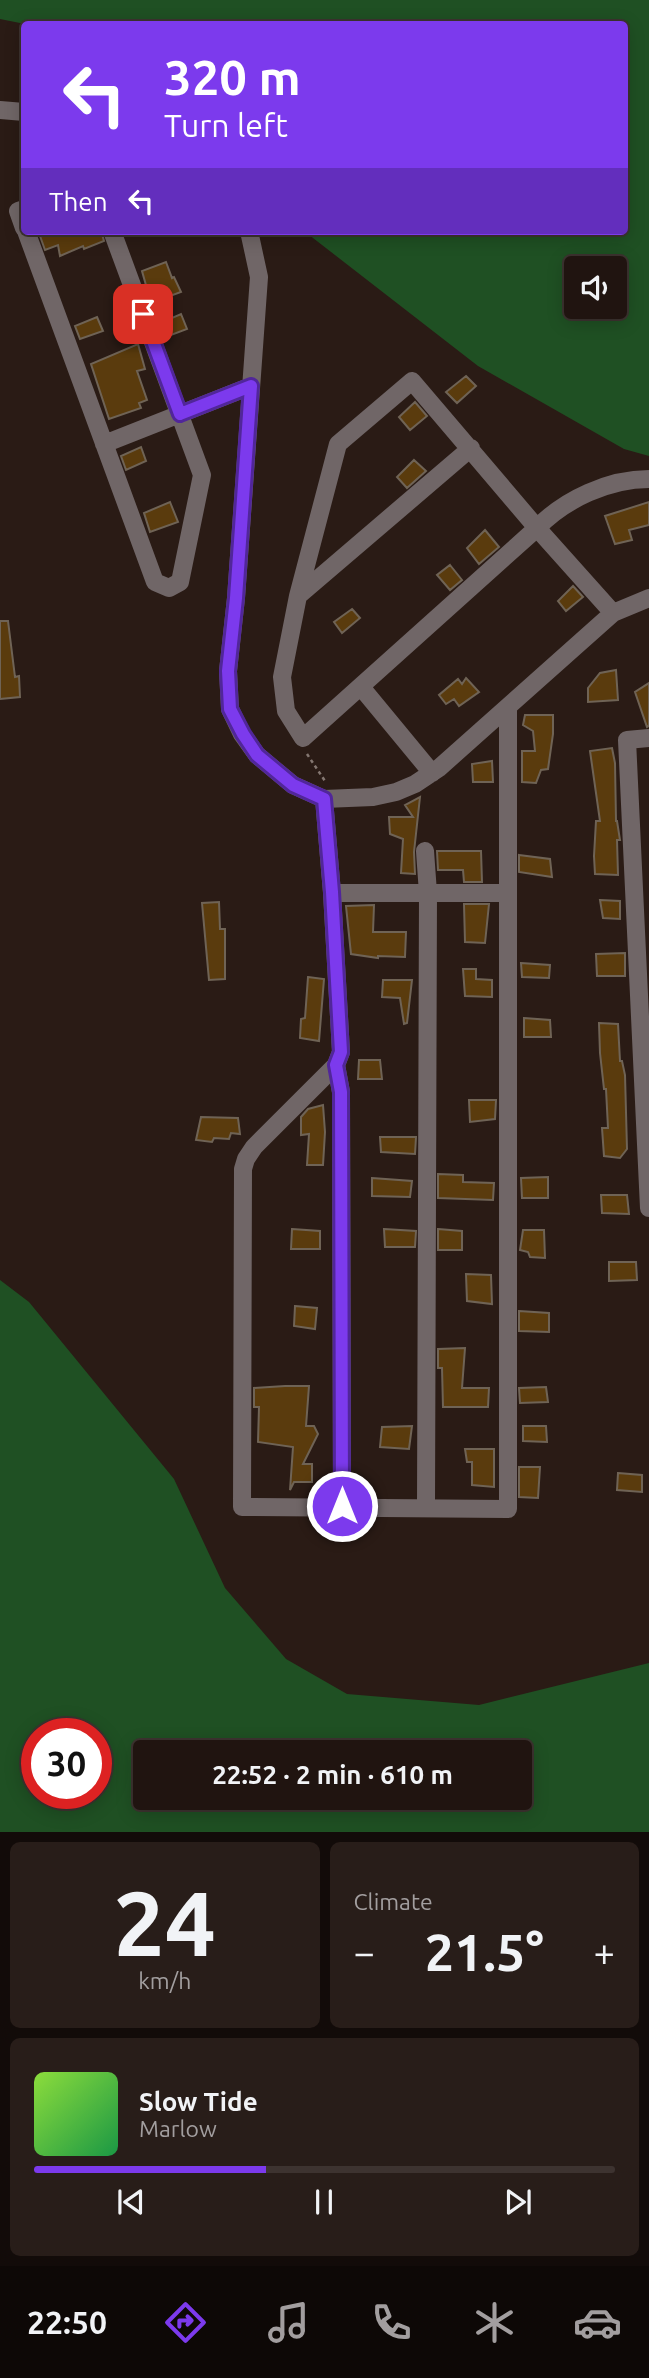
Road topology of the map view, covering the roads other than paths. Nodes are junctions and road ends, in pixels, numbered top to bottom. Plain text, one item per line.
1 (0, 110) edge
2 (21, 112) edge
3 (27, 235) edge
4 (113, 235) edge
5 (250, 235) edge
6 (251, 386) junction
7 (180, 414) junction
8 (104, 444) junction
9 (471, 448) junction
10 (649, 479) edge
11 (537, 528) junction
12 (298, 596) junction
13 (649, 597) edge
14 (613, 613) junction
15 (361, 687) junction
16 (508, 708) junction
17 (649, 738) edge
18 (432, 773) junction
19 (331, 799) junction
20 (425, 851) dead end
21 (332, 892) junction
22 (428, 893) junction
23 (508, 893) junction
24 (644, 1020) edge
25 (336, 1065) junction
26 (649, 1208) edge
27 (342, 1506) junction
28 (426, 1507) junction

1 - 2 street
3 - 8 street
4 - 7 street
5 - 6 street
6 - 7 street
6 - 19 street
7 - 8 street
7 - 8 street
9 - 11 street
9 - 12 street
9 - 12 street
10 - 11 street
11 - 14 street
11 - 15 street
12 - 15 street
13 - 14 street
14 - 16 street
15 - 18 street
16 - 18 street
16 - 23 street
17 - 24 street
18 - 19 street
19 - 21 street
20 - 22 street
21 - 22 street
21 - 25 street
22 - 23 street
22 - 28 street
23 - 28 street
24 - 26 street
25 - 27 street
25 - 27 street
27 - 28 street

